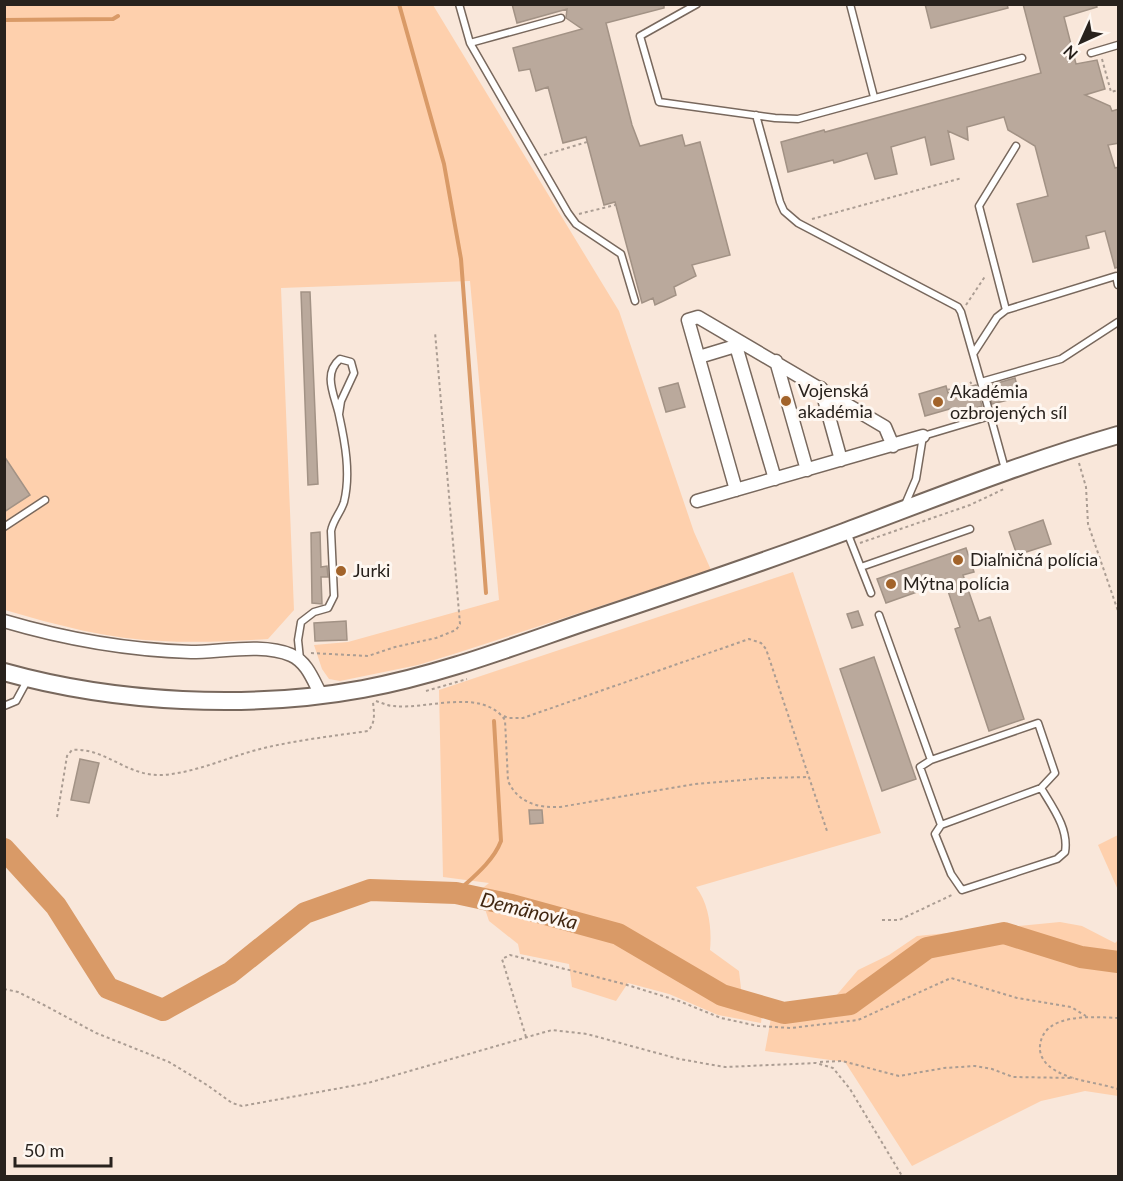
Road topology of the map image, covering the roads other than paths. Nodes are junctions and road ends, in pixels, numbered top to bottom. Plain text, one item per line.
1 (459, 4) edge
2 (697, 4) edge
3 (850, 4) edge
4 (561, 18) dead end
5 (470, 43) junction
6 (1119, 45) edge
7 (1090, 52) dead end
8 (1022, 58) dead end
9 (874, 97) junction
10 (756, 115) junction
11 (1016, 146) dead end
12 (1119, 285) edge
13 (635, 301) dead end
14 (1006, 310) junction
15 (1119, 322) edge
16 (740, 345) junction
17 (973, 354) junction
18 (699, 357) junction
19 (776, 361) junction
20 (981, 382) junction
21 (821, 388) junction
22 (339, 414) junction
23 (990, 419) junction
24 (1119, 435) edge
25 (923, 436) junction
26 (893, 446) junction
27 (841, 460) junction
28 (807, 470) junction
29 (1006, 471) junction
30 (775, 479) junction
31 (736, 490) junction
32 (45, 500) dead end
33 (697, 501) dead end
34 (902, 510) junction
35 (4, 527) edge
36 (970, 529) dead end
37 (847, 531) junction
38 (861, 567) junction
39 (871, 593) dead end
40 (879, 615) dead end
41 (4, 621) edge
42 (300, 656) junction
43 (4, 672) edge
44 (28, 678) junction
45 (321, 695) junction
46 (4, 706) edge
47 (931, 760) junction
48 (1041, 788) junction
49 (941, 825) junction

1 - 5 lane
2 - 10 lane
3 - 9 lane
4 - 5 lane
5 - 13 lane
6 - 7 lane
8 - 9 lane
9 - 10 lane
10 - 17 lane
11 - 14 lane
12 - 14 lane
14 - 17 lane
15 - 20 lane
16 - 18 street
16 - 18 street
16 - 19 street
16 - 30 street
17 - 20 lane
18 - 31 street
19 - 21 street
19 - 28 street
20 - 23 lane
21 - 26 street
21 - 27 street
22 - 22 lane
22 - 42 lane
23 - 25 lane
23 - 29 lane
24 - 29 main road
25 - 26 street
25 - 34 lane
26 - 27 street
27 - 28 street
28 - 30 street
29 - 34 main road
30 - 31 street
31 - 33 street
32 - 35 lane
34 - 37 main road
36 - 38 lane
37 - 38 lane
37 - 45 main road
38 - 39 lane
40 - 47 lane
41 - 42 street
42 - 45 street
43 - 44 main road
44 - 45 main road
44 - 46 lane
47 - 48 lane
47 - 49 lane
48 - 49 lane
48 - 49 lane

